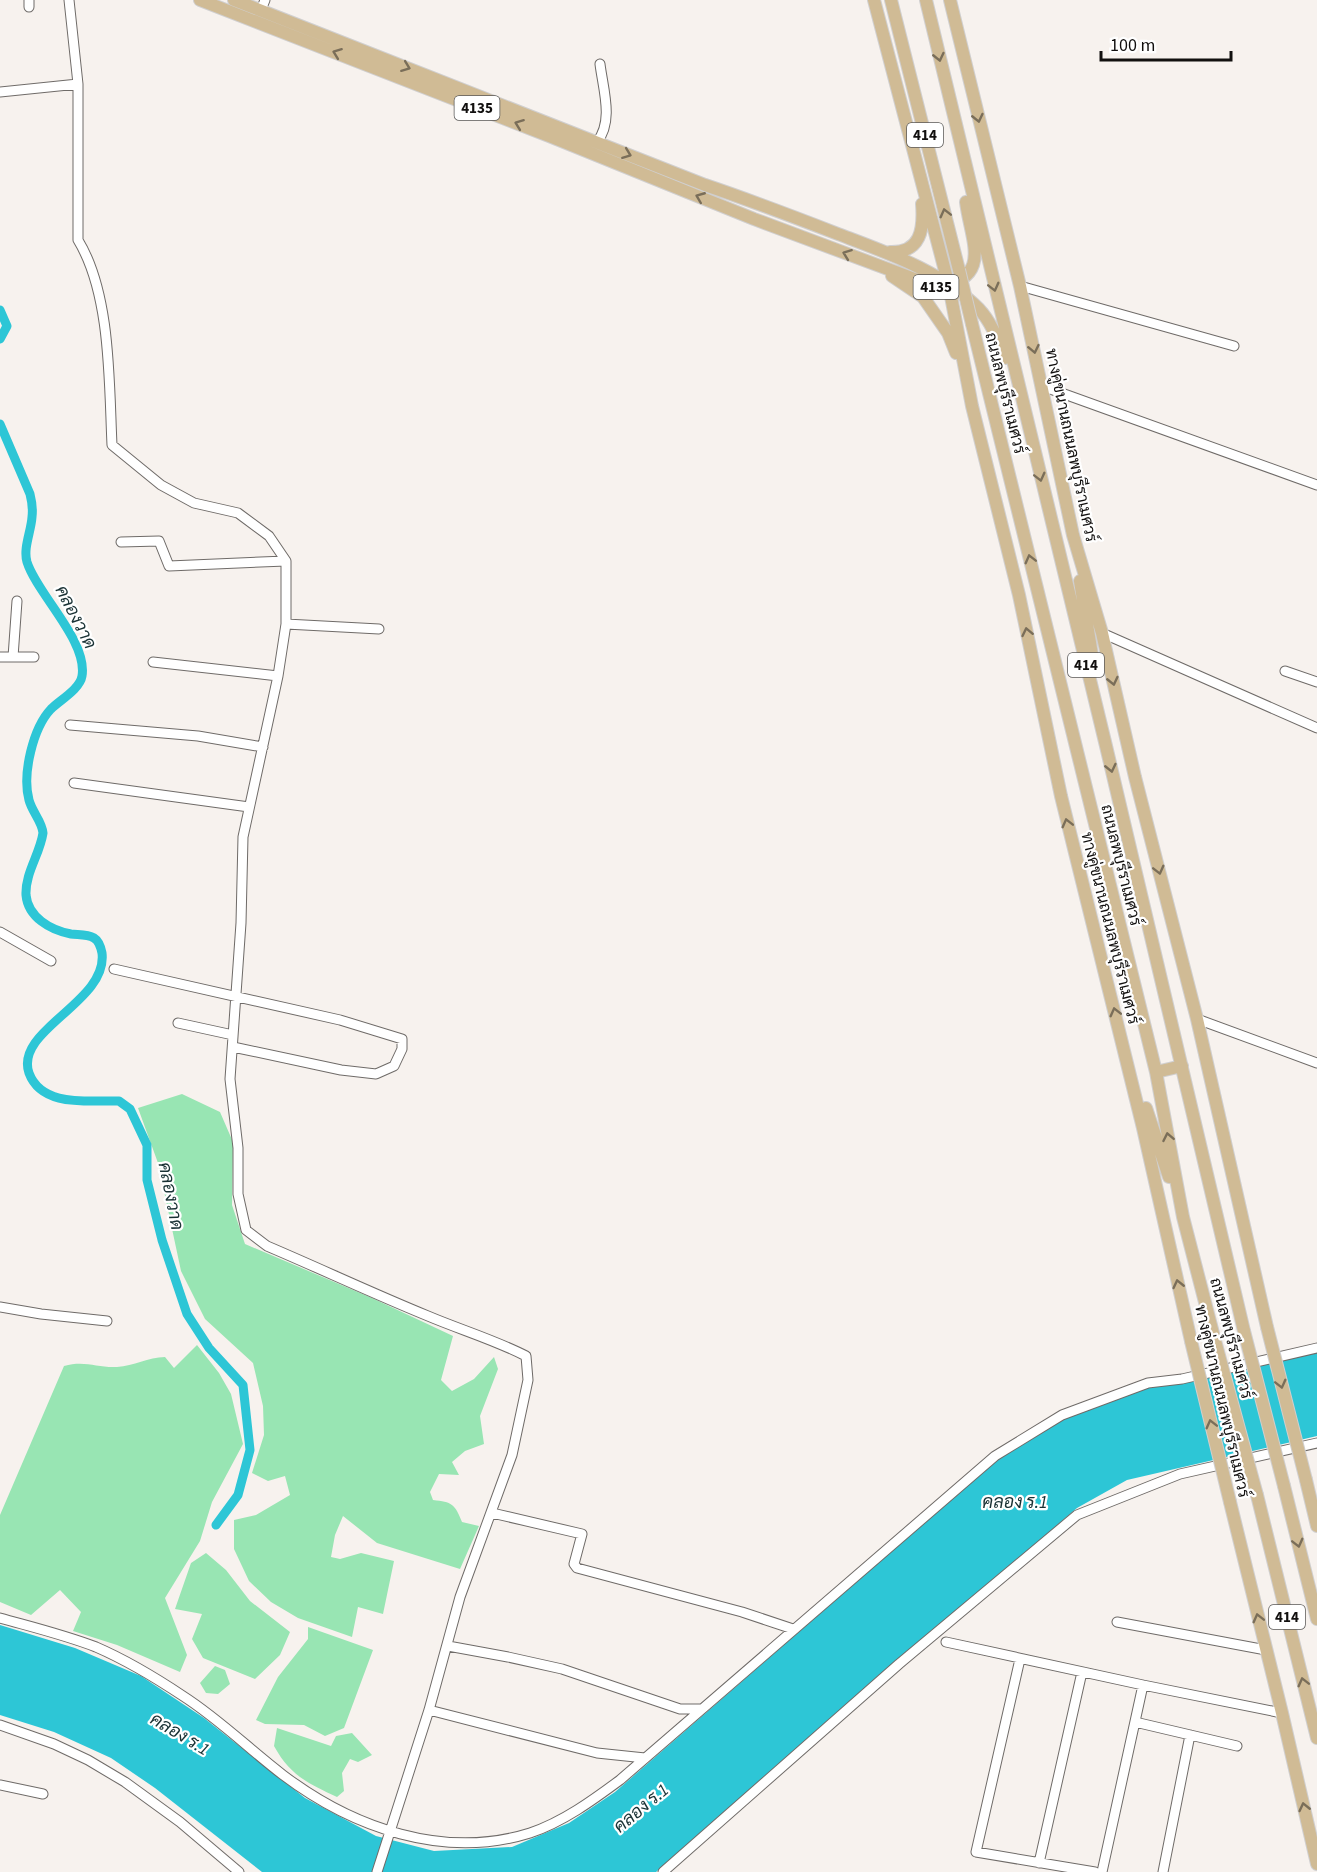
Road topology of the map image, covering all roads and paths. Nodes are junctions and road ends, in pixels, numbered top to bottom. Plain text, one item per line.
1 (69, 0) edge
2 (200, 0) edge
3 (234, 0) edge
4 (874, 0) edge
5 (891, 0) edge
6 (926, 0) edge
7 (950, 0) edge
8 (263, 5) edge
9 (600, 64) dead end
10 (78, 84) junction
11 (0, 92) edge
12 (954, 120) junction
13 (597, 142) junction
14 (920, 174) junction
15 (883, 251) junction
16 (879, 267) junction
17 (949, 286) junction
18 (1020, 286) junction
19 (1234, 346) dead end
20 (1017, 380) junction
21 (1042, 386) junction
22 (972, 406) junction
23 (1317, 485) edge
24 (1073, 535) junction
25 (121, 542) dead end
26 (286, 561) junction
27 (17, 601) dead end
28 (286, 624) junction
29 (379, 629) dead end
30 (1102, 633) junction
31 (0, 657) edge
32 (13, 657) junction
33 (34, 657) dead end
34 (153, 662) dead end
35 (1285, 671) dead end
36 (278, 676) junction
37 (1317, 682) edge
38 (70, 725) dead end
39 (1317, 728) edge
40 (1106, 746) junction
41 (263, 747) junction
42 (74, 783) dead end
43 (249, 807) junction
44 (1, 934) edge
45 (51, 961) dead end
46 (114, 969) dead end
47 (236, 998) junction
48 (1197, 1019) junction
49 (178, 1023) dead end
50 (233, 1035) junction
51 (1122, 1038) junction
52 (233, 1047) junction
53 (1317, 1063) edge
54 (1182, 1066) junction
55 (1156, 1072) junction
56 (1183, 1217) junction
57 (0, 1306) edge
58 (107, 1321) dead end
59 (1317, 1348) edge
60 (1317, 1443) edge
61 (492, 1513) junction
62 (1317, 1526) edge
63 (0, 1618) edge
64 (1317, 1619) edge
65 (1117, 1622) dead end
66 (793, 1629) junction
67 (946, 1641) dead end
68 (448, 1646) junction
69 (1266, 1650) junction
70 (1020, 1659) junction
71 (1082, 1672) junction
72 (1143, 1685) junction
73 (702, 1709) junction
74 (429, 1710) junction
75 (1282, 1713) junction
76 (1135, 1722) junction
77 (0, 1725) edge
78 (1190, 1735) junction
79 (1317, 1738) edge
80 (1237, 1746) dead end
81 (645, 1758) junction
82 (0, 1785) edge
83 (43, 1794) dead end
84 (390, 1832) junction
85 (1039, 1863) junction
86 (1317, 1864) edge
87 (239, 1872) edge
88 (377, 1872) edge
89 (663, 1872) edge
90 (1095, 1872) edge
91 (1102, 1872) edge
92 (1163, 1872) edge

1 - 10 street
16 -> 2 main road, 4135
3 - 8 main road, 4135
4 - 14 main road, ทางคู่ขนานถนนลพบุรีราเมศวร์ / 414
55 -> 5 main road, ถนนลพบุรีราเมศวร์ / 414, bridge
6 -> 12 main road, ถนนลพบุรีราเมศวร์ / 414
7 -> 18 main road, ทางคู่ขนานถนนลพบุรีราเมศวร์ / 414
8 -> 13 main road, 4135
9 - 13 street
10 - 11 street
10 - 26 street
12 - 17 main road, 4135
12 -> 20 main road, ถนนลพบุรีราเมศวร์ / 414
13 -> 15 main road, 4135
14 - 15 main road
14 - 17 main road, ทางคู่ขนานถนนลพบุรีราเมศวร์ / 414
15 - 17 main road, 4135
16 - 17 main road, 4135
16 - 22 main road
17 - 20 main road, 4135
17 - 22 main road, ทางคู่ขนานถนนลพบุรีราเมศวร์ / 414
18 - 19 street
18 -> 21 main road, ทางคู่ขนานถนนลพบุรีราเมศวร์ / 414
20 -> 40 main road, ถนนลพบุรีราเมศวร์ / 414
21 - 23 street
21 - 24 main road, ทางคู่ขนานถนนลพบุรีราเมศวร์ / 414
51 -> 22 main road, ทางคู่ขนานถนนลพบุรีราเมศวร์ / 414
24 - 30 main road, ทางคู่ขนานถนนลพบุรีราเมศวร์ / 414
24 - 40 main road
25 - 26 street
26 - 28 street
27 - 32 street
28 - 29 street
28 - 36 street
30 - 39 street
30 -> 48 main road, ทางคู่ขนานถนนลพบุรีราเมศวร์ / 414
31 - 32 street
32 - 33 street
34 - 36 street
35 - 37 street
36 - 41 street
38 - 41 street
40 -> 54 main road, ถนนลพบุรีราเมศวร์ / 414
41 - 43 street
42 - 43 street
43 - 47 street
44 - 45 street
46 - 47 street
47 - 50 street
47 - 52 street
48 - 53 street
48 -> 62 main road, ทางคู่ขนานถนนลพบุรีราเมศวร์ / 414, bridge
49 - 50 street
50 - 52 street
51 - 56 main road
69 -> 51 main road, ทางคู่ขนานถนนลพบุรีราเมศวร์ / 414, bridge
52 - 61 street
54 - 55 main road
54 -> 64 main road, ถนนลพบุรีราเมศวร์ / 414, bridge
56 -> 55 main road, ถนนลพบุรีราเมศวร์ / 414
79 -> 56 main road, ถนนลพบุรีราเมศวร์ / 414, bridge
57 - 58 street
59 - 66 street
60 - 89 street
61 - 66 street
61 - 68 street
63 - 84 street
65 - 69 street
66 - 73 street
67 - 70 street
68 - 73 street
68 - 74 street
69 - 75 main road, ทางคู่ขนานถนนลพบุรีราเมศวร์ / 414
70 - 71 street
70 - 85 street
71 - 72 street
71 - 85 street
72 - 75 street
72 - 76 street
73 - 81 street
74 - 81 street
74 - 84 street
86 -> 75 main road, ทางคู่ขนานถนนลพบุรีราเมศวร์ / 414
76 - 78 street
76 - 91 street
77 - 87 street
78 - 80 street
78 - 92 street
81 - 84 street
82 - 83 street
84 - 88 street
85 - 90 street

